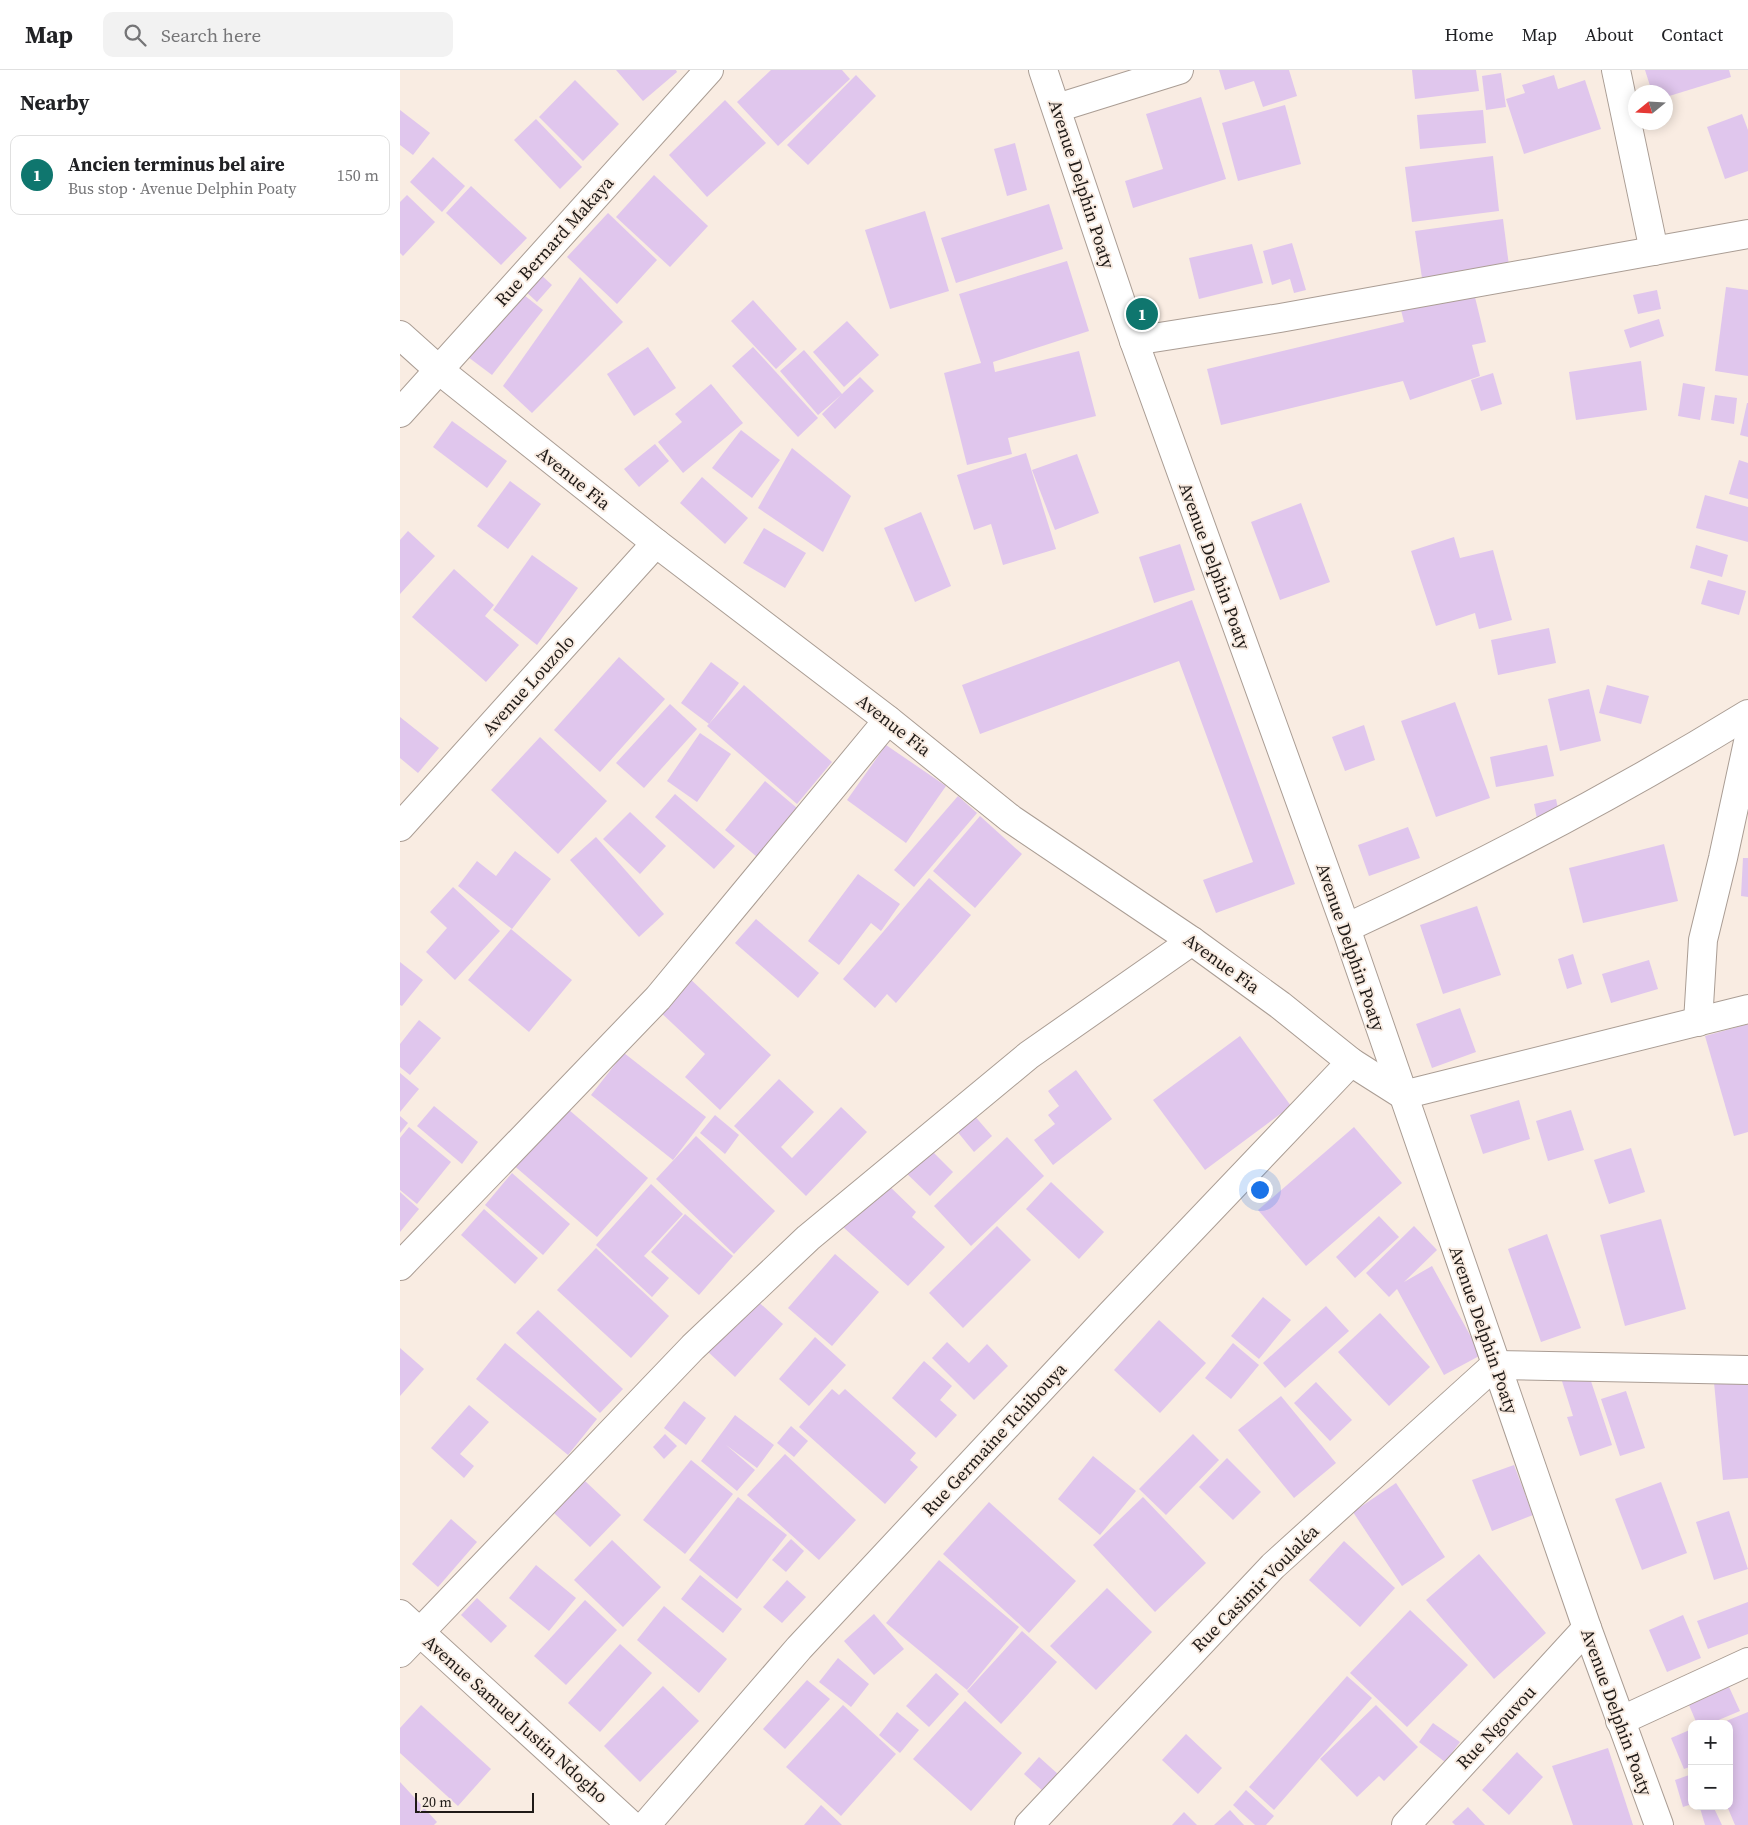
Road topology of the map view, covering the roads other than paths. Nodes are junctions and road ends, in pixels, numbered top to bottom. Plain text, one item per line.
1 (709, 70) edge
2 (1043, 70) edge
3 (1178, 70) edge
4 (1616, 70) edge
5 (1057, 108) junction
6 (1748, 234) edge
7 (1654, 251) junction
8 (400, 336) edge
9 (1134, 341) junction
10 (438, 370) junction
11 (400, 413) edge
12 (656, 544) junction
13 (1748, 714) edge
14 (888, 720) junction
15 (1748, 742) edge
16 (400, 826) edge
17 (1346, 928) junction
18 (1192, 941) junction
19 (1748, 1009) edge
20 (1698, 1022) junction
21 (1351, 1062) junction
22 (1402, 1095) junction
23 (400, 1266) edge
24 (1495, 1365) junction
25 (1748, 1370) edge
26 (410, 1623) edge
27 (1587, 1628) junction
28 (400, 1653) edge
29 (1748, 1662) edge
30 (1620, 1721) junction
31 (631, 1825) edge
32 (646, 1825) edge
33 (1029, 1825) edge
34 (1406, 1825) edge
35 (1659, 1825) edge

1 - 10 street, Rue Bernard Makaya
2 - 5 street, Avenue Delphin Poaty
3 - 5 street
4 - 7 street
5 - 9 street, Avenue Delphin Poaty
6 - 7 street
7 - 9 street
8 - 10 street, Avenue Fia
9 - 17 street, Avenue Delphin Poaty
10 - 11 street, Rue Bernard Makaya
10 - 12 street, Avenue Fia
12 - 14 street, Avenue Fia
12 - 16 street, Avenue Louzolo
13 - 17 street
14 - 18 street, Avenue Fia
14 - 23 street
15 - 20 street
17 - 22 street, Avenue Delphin Poaty
18 - 21 street, Avenue Fia
18 - 26 street
19 - 20 street
20 - 22 street
21 - 22 street, Avenue Fia
21 - 32 street, Rue Germaine Tchibouya
22 - 24 street, Avenue Delphin Poaty
24 - 25 street
24 - 27 street, Avenue Delphin Poaty
24 - 33 street, Rue Casimir Voulaléa
26 - 28 street
26 - 31 street, Avenue Samuel Justin Ndogho
27 - 30 street, Avenue Delphin Poaty
27 - 34 street, Rue Ngouvou
29 - 30 street
30 - 35 street, Avenue Delphin Poaty

